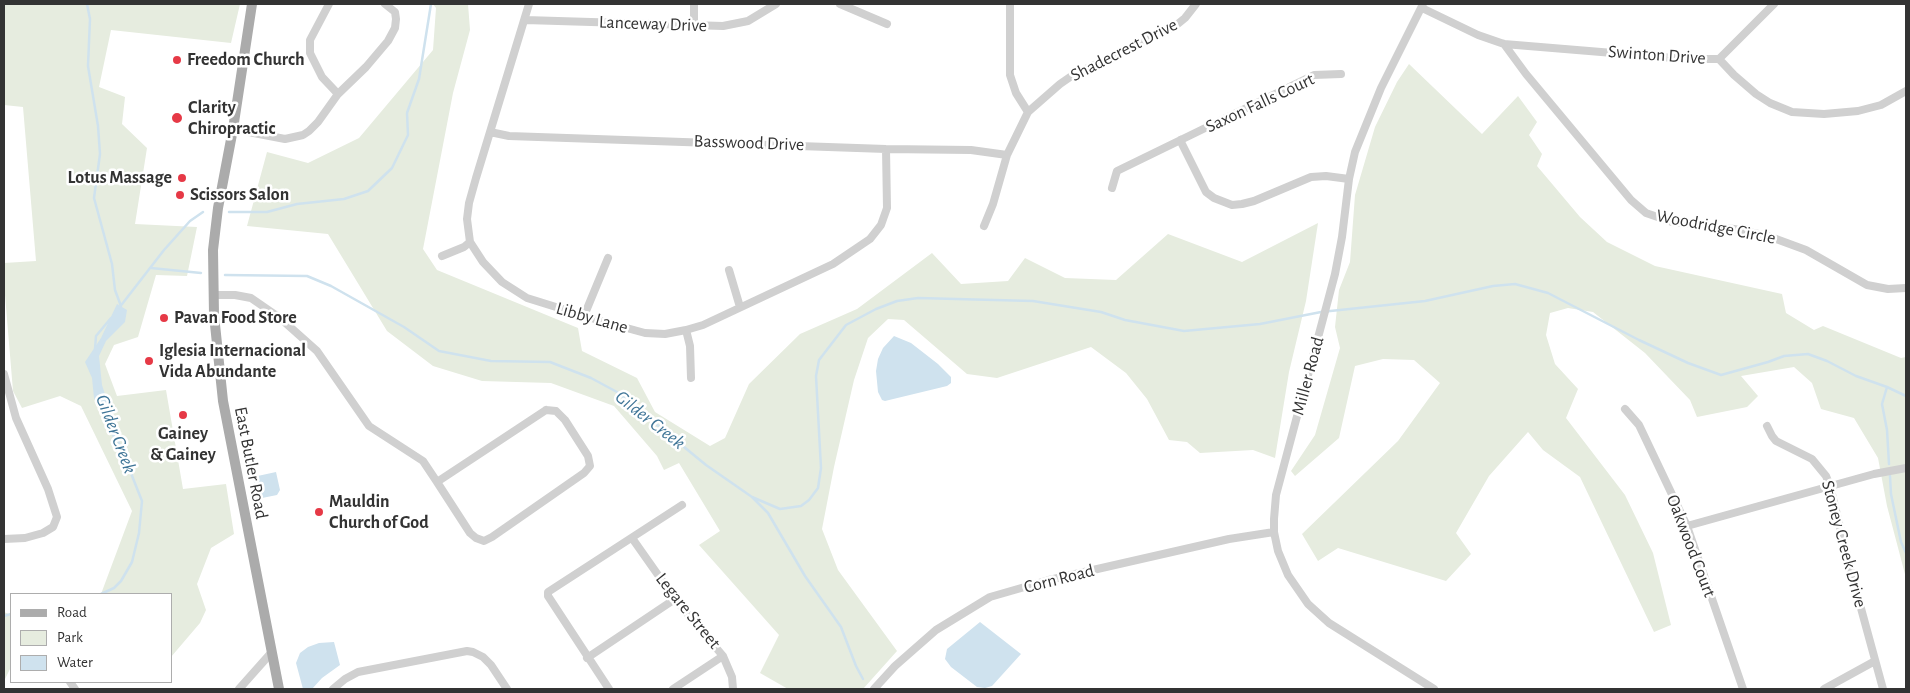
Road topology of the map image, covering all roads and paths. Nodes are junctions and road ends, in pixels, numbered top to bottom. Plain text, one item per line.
1 (252, 4) edge
2 (329, 4) edge
3 (385, 4) edge
4 (529, 4) edge
5 (694, 4) edge
6 (776, 4) edge
7 (840, 4) edge
8 (1010, 4) edge
9 (1196, 4) edge
10 (1774, 4) edge
11 (1422, 6) edge
12 (524, 20) junction
13 (887, 24) dead end
14 (694, 26) junction
15 (1504, 44) junction
16 (1719, 59) junction
17 (1341, 74) dead end
18 (1906, 91) edge
19 (338, 94) junction
20 (1028, 112) junction
21 (233, 129) junction
22 (490, 132) junction
23 (1180, 140) junction
24 (886, 149) junction
25 (1007, 155) junction
26 (1348, 179) junction
27 (1112, 188) dead end
28 (984, 226) dead end
29 (470, 242) junction
30 (442, 256) dead end
31 (608, 258) dead end
32 (729, 270) dead end
33 (1906, 288) edge
34 (213, 295) junction
35 (740, 307) junction
36 (584, 316) junction
37 (686, 330) junction
38 (4, 374) edge
39 (691, 378) dead end
40 (1624, 409) dead end
41 (1767, 426) dead end
42 (1906, 468) edge
43 (437, 482) junction
44 (1830, 486) junction
45 (682, 504) dead end
46 (1687, 526) junction
47 (1274, 532) junction
48 (632, 538) junction
49 (4, 539) edge
50 (675, 599) junction
51 (271, 653) junction
52 (723, 656) junction
53 (587, 658) junction
54 (1875, 661) junction
55 (239, 689) edge
56 (279, 689) edge
57 (333, 689) edge
58 (507, 689) edge
59 (609, 689) edge
60 (673, 689) edge
61 (733, 689) edge
62 (874, 689) edge
63 (1434, 689) edge
64 (1743, 689) edge
65 (1824, 689) edge
66 (1883, 689) edge

1 - 21 main road, East Butler Road
2 - 19 street
3 - 19 street
4 - 12 street, Libby Lane
5 - 14 street
6 - 14 street, Lanceway Drive
7 - 13 street
8 - 20 street
9 - 20 street, Shadecrest Drive
10 - 16 street
11 - 15 street, Swinton Drive
11 - 26 street, Miller Road
12 - 14 street, Lanceway Drive
12 - 22 street, Libby Lane
15 - 16 street, Swinton Drive
15 - 33 street, Woodridge Circle
16 - 18 street, Swinton Drive
17 - 23 street, Saxon Falls Court
19 - 21 street
20 - 25 street, Shadecrest Drive
21 - 34 main road, East Butler Road
22 - 24 street, Basswood Drive
22 - 29 street, Libby Lane
23 - 26 street
23 - 27 street, Saxon Falls Court
24 - 25 street, Basswood Drive
24 - 35 street, Libby Lane
25 - 28 street, Shadecrest Drive
26 - 47 street, Miller Road
29 - 30 street
29 - 36 street, Libby Lane
31 - 36 street
32 - 35 street
34 - 43 street
34 - 51 main road, East Butler Road
35 - 37 street, Libby Lane
36 - 37 street, Libby Lane
37 - 39 street
38 - 49 street
40 - 46 street, Oakwood Court
41 - 44 street, Stoney Creek Drive
42 - 44 street
43 - 43 street
44 - 46 street
44 - 54 street, Stoney Creek Drive
45 - 48 street
46 - 64 street, Oakwood Court
47 - 62 street, Corn Road
47 - 63 street, Miller Road
48 - 50 street, Legare Street
48 - 53 street
50 - 52 street, Legare Street
50 - 53 street
51 - 55 street
51 - 56 main road, East Butler Road
52 - 60 street
52 - 61 street, Legare Street
53 - 59 street
54 - 65 street
54 - 66 street, Stoney Creek Drive
57 - 58 street

